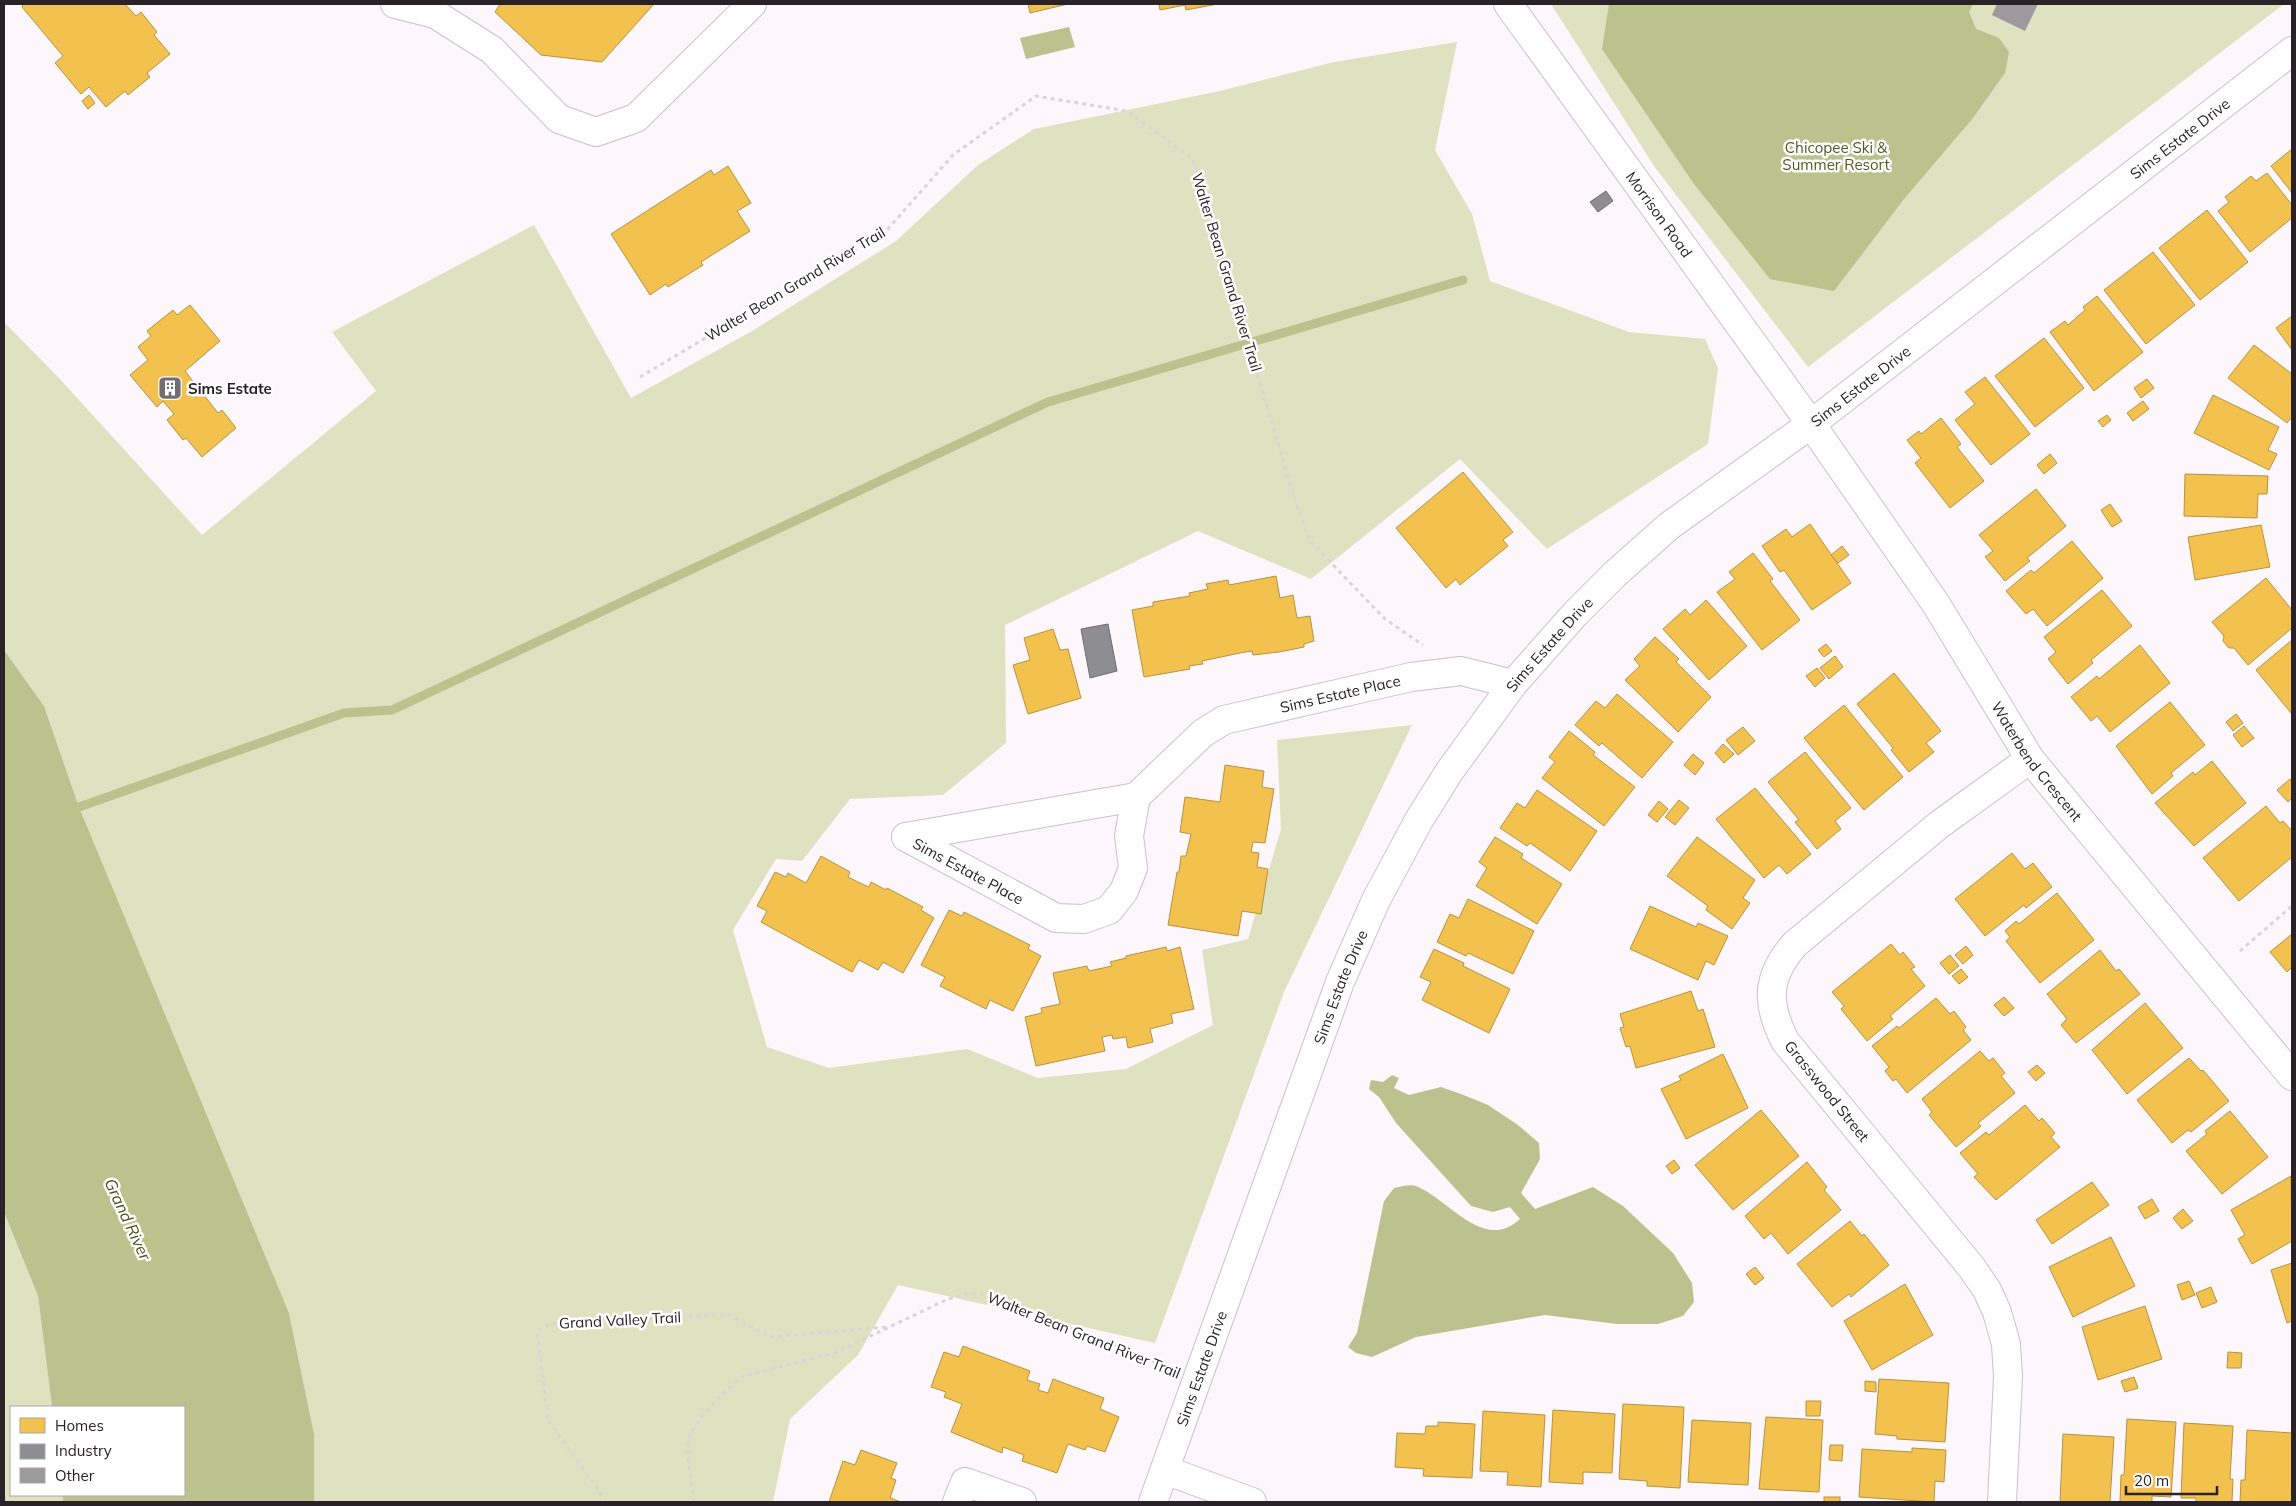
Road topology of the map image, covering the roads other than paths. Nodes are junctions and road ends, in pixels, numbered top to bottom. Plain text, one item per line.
1 (395, 4) edge
2 (752, 4) edge
3 (1508, 4) edge
4 (438, 9) edge
5 (2292, 50) edge
6 (1811, 424) junction
7 (1513, 684) junction
8 (2030, 759) junction
9 (1136, 797) junction
10 (2292, 1076) edge
11 (1165, 1470) junction
12 (958, 1502) edge
13 (1022, 1502) edge
14 (1153, 1502) edge
15 (1252, 1502) edge
16 (2002, 1502) edge

1 - 4 street
2 - 4 street
3 - 6 street, Morrison Road
5 - 6 street, Sims Estate Drive
6 - 7 street, Sims Estate Drive
6 - 8 street, Waterbend Crescent
7 - 9 street, Sims Estate Place
7 - 11 street, Sims Estate Drive
8 - 10 street, Waterbend Crescent
8 - 16 street, Grasswood Street
9 - 9 street, Sims Estate Place
11 - 14 street, Sims Estate Drive
11 - 15 street
12 - 13 street

